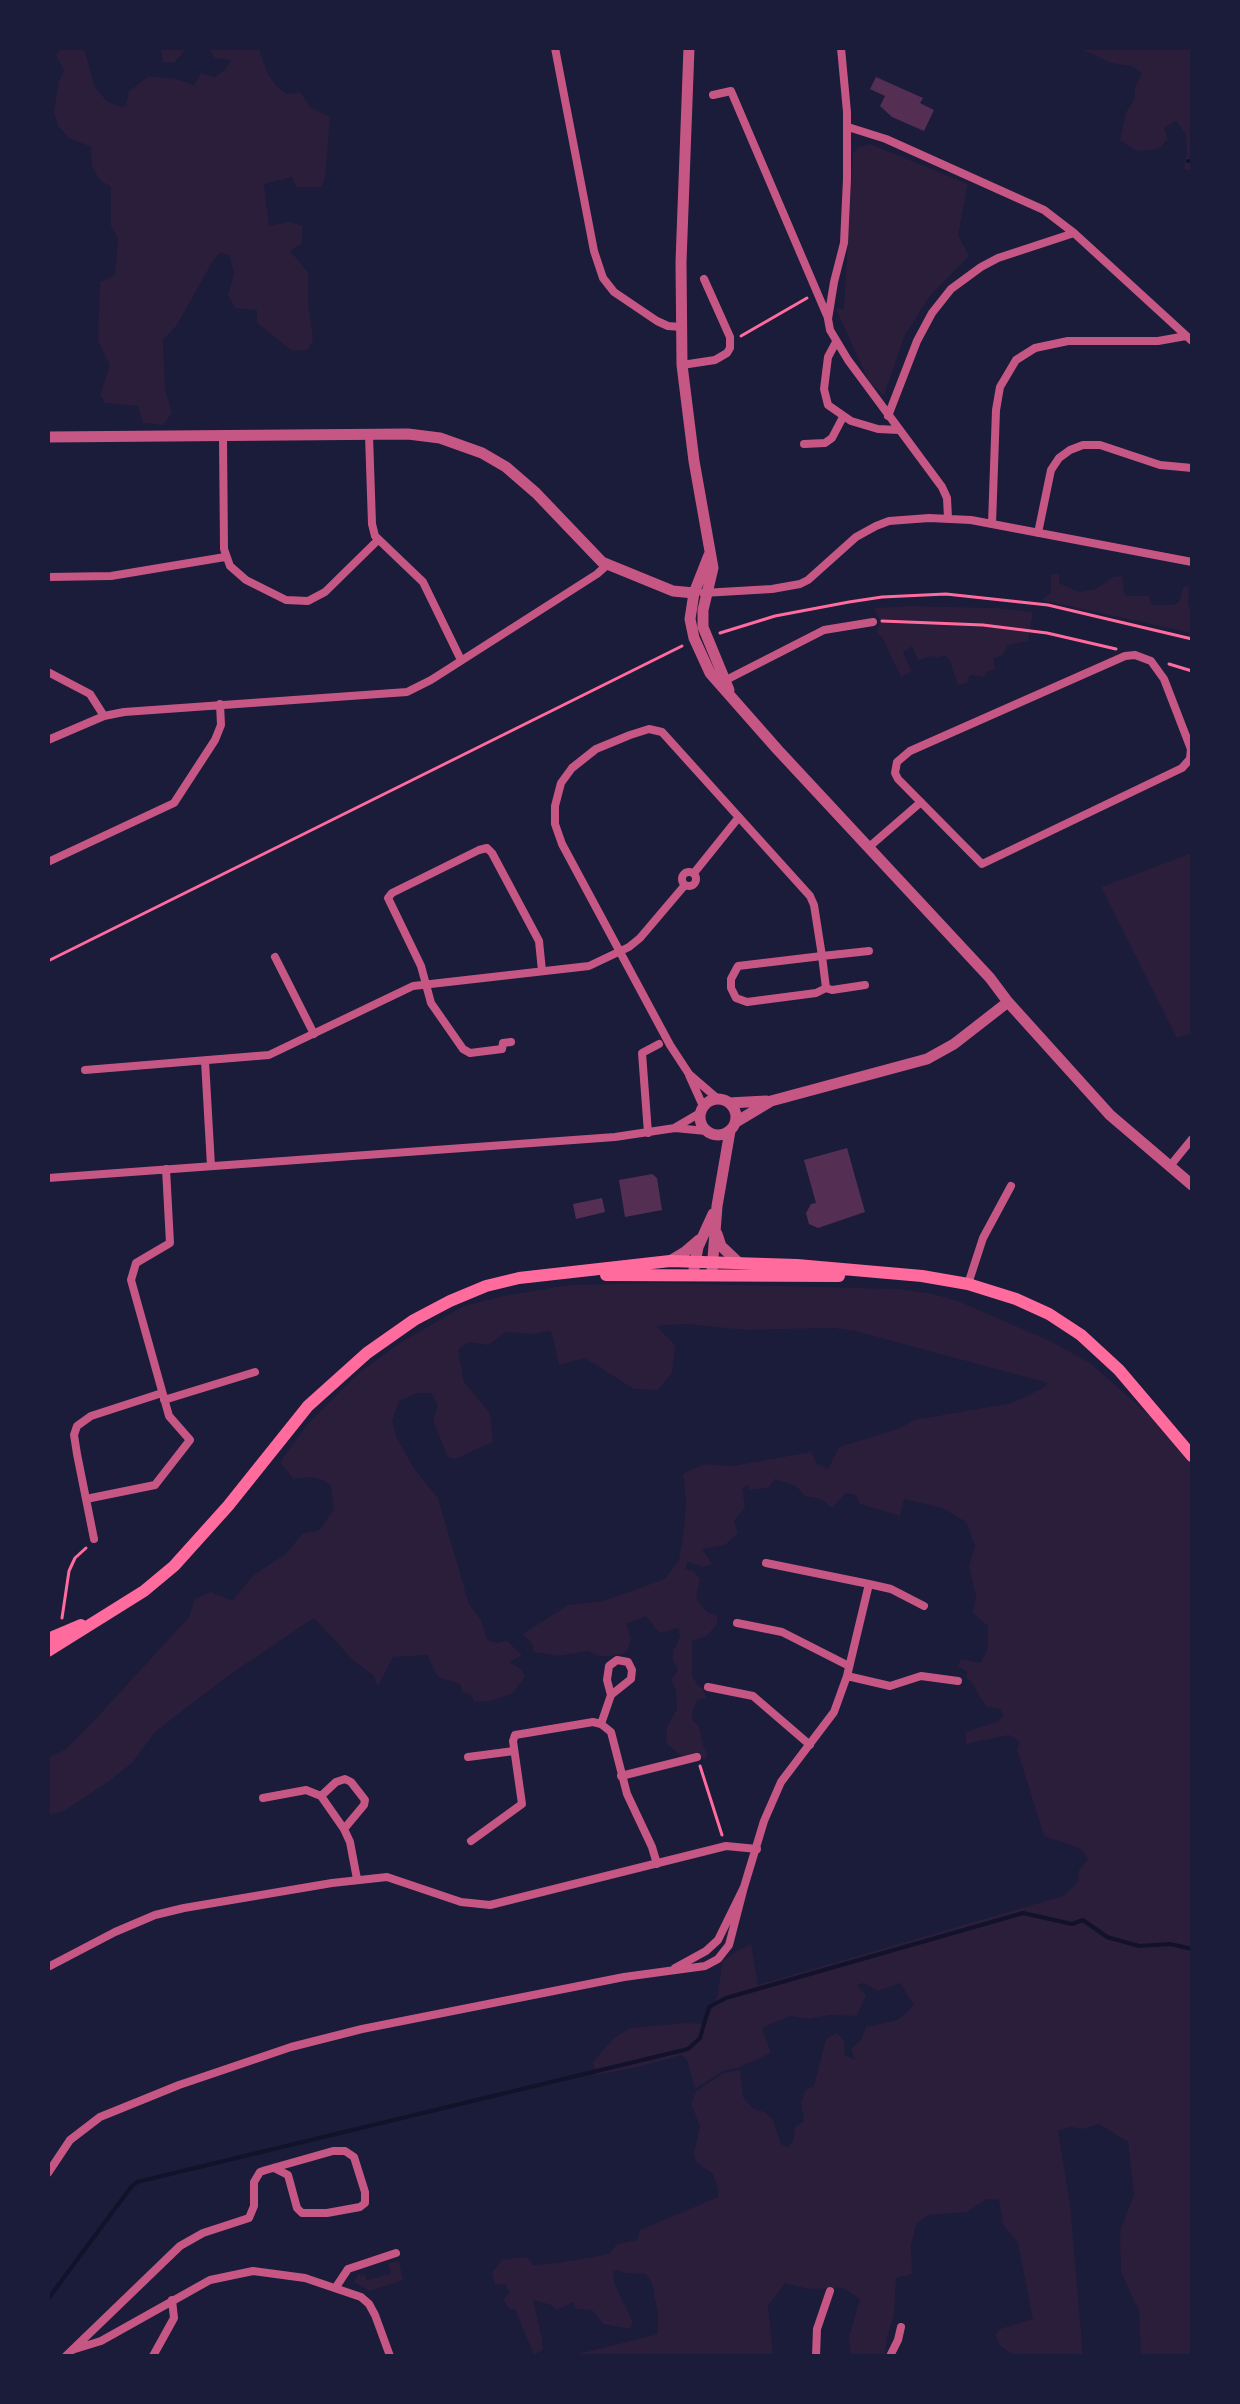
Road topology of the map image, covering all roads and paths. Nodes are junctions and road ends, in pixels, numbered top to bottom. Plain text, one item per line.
1 (555, 48) edge
2 (689, 48) edge
3 (841, 48) edge
4 (713, 95) dead end
5 (848, 127) junction
6 (1074, 233) junction
7 (704, 279) dead end
8 (807, 298) dead end
9 (828, 319) junction
10 (681, 327) junction
11 (1189, 338) edge
12 (730, 342) junction
13 (836, 342) junction
14 (682, 365) junction
15 (888, 416) junction
16 (843, 417) junction
17 (899, 430) junction
18 (369, 435) junction
19 (48, 437) edge
20 (223, 438) junction
21 (804, 444) dead end
22 (1192, 468) edge
23 (948, 518) junction
24 (992, 524) junction
25 (1038, 533) junction
26 (378, 540) junction
27 (709, 555) junction
28 (225, 557) junction
29 (1192, 562) edge
30 (607, 565) junction
31 (48, 577) edge
32 (694, 593) junction
33 (708, 593) junction
34 (873, 622) joint
35 (697, 624) junction
36 (715, 634) dead end
37 (1192, 639) edge
38 (684, 645) dead end
39 (1125, 656) junction
40 (709, 658) junction
41 (461, 660) junction
42 (1157, 667) junction
43 (1192, 671) edge
44 (48, 672) edge
45 (726, 680) junction
46 (730, 694) junction
47 (220, 704) junction
48 (104, 716) junction
49 (48, 740) edge
50 (921, 802) junction
51 (739, 817) junction
52 (869, 847) junction
53 (48, 862) edge
54 (869, 951) dead end
55 (619, 952) junction
56 (822, 956) junction
57 (275, 957) dead end
58 (48, 961) edge
59 (542, 971) junction
60 (426, 983) junction
61 (865, 985) dead end
62 (826, 988) junction
63 (1008, 1002) junction
64 (314, 1034) junction
65 (511, 1042) dead end
66 (659, 1044) dead end
67 (205, 1061) junction
68 (85, 1070) dead end
69 (689, 1074) junction
70 (723, 1101) junction
71 (771, 1101) junction
72 (702, 1110) junction
73 (733, 1127) junction
74 (675, 1128) junction
75 (648, 1133) junction
76 (710, 1133) junction
77 (1192, 1139) edge
78 (724, 1161) junction
79 (211, 1166) junction
80 (1170, 1166) junction
81 (166, 1169) junction
82 (48, 1178) edge
83 (1192, 1185) edge
84 (1011, 1186) dead end
85 (717, 1206) junction
86 (715, 1230) junction
87 (703, 1237) junction
88 (670, 1261) junction
89 (694, 1261) junction
90 (712, 1262) junction
91 (739, 1263) junction
92 (551, 1274) junction
93 (895, 1274) junction
94 (693, 1275) junction
95 (712, 1276) junction
96 (968, 1284) junction
97 (255, 1372) dead end
98 (163, 1396) junction
99 (1192, 1456) edge
100 (86, 1499) junction
101 (94, 1539) joint
102 (766, 1563) dead end
103 (869, 1584) junction
104 (924, 1606) dead end
105 (98, 1618) junction
106 (737, 1623) dead end
107 (54, 1636) edge
108 (48, 1651) edge
109 (849, 1666) junction
110 (847, 1676) junction
111 (958, 1681) dead end
112 (708, 1687) dead end
113 (611, 1695) dead end
114 (601, 1724) junction
115 (810, 1745) junction
116 (514, 1751) junction
117 (468, 1757) dead end
118 (697, 1757) joint
119 (621, 1776) junction
120 (321, 1796) junction
121 (263, 1798) dead end
122 (344, 1829) junction
123 (471, 1841) dead end
124 (726, 1846) junction
125 (757, 1849) junction
126 (657, 1864) junction
127 (357, 1879) junction
128 (744, 1887) junction
129 (48, 1967) edge
130 (670, 1970) junction
131 (274, 2168) junction
132 (48, 2173) edge
133 (396, 2253) dead end
134 (336, 2287) junction
135 (830, 2291) dead end
136 (172, 2300) junction
137 (901, 2327) dead end
138 (74, 2349) junction
139 (66, 2356) edge
140 (153, 2356) edge
141 (390, 2356) edge
142 (816, 2356) edge
143 (890, 2356) edge

1 - 10 street
2 - 10 street
3 - 5 street
4 - 9 street
5 - 6 street
5 - 9 street
6 - 11 street
6 - 15 street
7 - 12 street
8 - 12 path
9 - 13 street
10 - 14 street
11 - 24 street
12 - 14 street
13 - 15 street
13 - 16 street
14 - 27 street
15 - 17 street
16 - 17 street
16 - 21 street
17 - 23 street
18 - 20 street
18 - 26 street
18 - 30 street
19 - 20 street
20 - 28 street
22 - 25 street
23 - 24 street
23 - 33 street
24 - 25 street
25 - 29 street
26 - 28 street
26 - 41 street
27 - 32 street
27 - 33 street
28 - 31 street
30 - 32 street
30 - 41 street
32 - 33 street
32 - 35 street
33 - 35 street
34 - 39 path
34 - 45 street
35 - 40 street
36 - 37 path
38 - 58 path
39 - 42 street
39 - 50 street
40 - 45 street
40 - 46 street
41 - 47 street
42 - 43 path
42 - 50 street
44 - 48 street
45 - 46 street
46 - 52 street
47 - 48 street
47 - 53 street
48 - 49 street
50 - 52 street
51 - 55 street
51 - 55 street
51 - 56 street
52 - 63 street
54 - 56 street
55 - 59 street
55 - 69 street
56 - 62 street
56 - 62 street
57 - 64 street
59 - 60 street
59 - 60 street
60 - 64 street
60 - 65 street
61 - 62 street
63 - 71 street
63 - 80 street
64 - 67 street
66 - 75 street
67 - 68 street
67 - 79 street
69 - 70 street
69 - 72 street
70 - 71 street
70 - 72 street
70 - 73 street
71 - 73 street
72 - 74 street
72 - 76 street
73 - 76 street
73 - 78 street
74 - 75 street
74 - 76 street
75 - 79 street
76 - 78 street
77 - 80 street
78 - 85 street
79 - 81 street
80 - 83 street
81 - 82 street
81 - 98 street
84 - 96 street
85 - 86 street
85 - 87 street
86 - 90 street
86 - 91 street
87 - 88 street
87 - 89 street
88 - 89 main road
88 - 92 main road
89 - 90 main road
89 - 94 street
90 - 91 main road
90 - 95 street
91 - 93 main road
92 - 94 main road
92 - 105 main road
93 - 95 main road
93 - 96 main road
94 - 95 main road
96 - 99 main road
97 - 98 street
98 - 100 street
98 - 100 street
100 - 101 street
101 - 107 path
102 - 103 street
103 - 104 street
103 - 109 street
105 - 107 main road
105 - 108 main road
106 - 109 street
109 - 110 street
110 - 111 street
110 - 115 street
112 - 115 street
113 - 114 street
114 - 116 street
114 - 119 street
115 - 125 street
116 - 117 street
116 - 123 street
118 - 119 street
118 - 124 path
119 - 126 street
120 - 121 street
120 - 122 street
120 - 122 street
122 - 127 street
124 - 125 street
124 - 126 street
125 - 128 street
126 - 127 street
127 - 129 street
128 - 130 street
128 - 130 street
130 - 132 street
131 - 131 street
131 - 138 street
133 - 134 street
134 - 136 street
134 - 141 street
135 - 142 street
136 - 138 street
136 - 140 street
137 - 143 street
138 - 139 street

